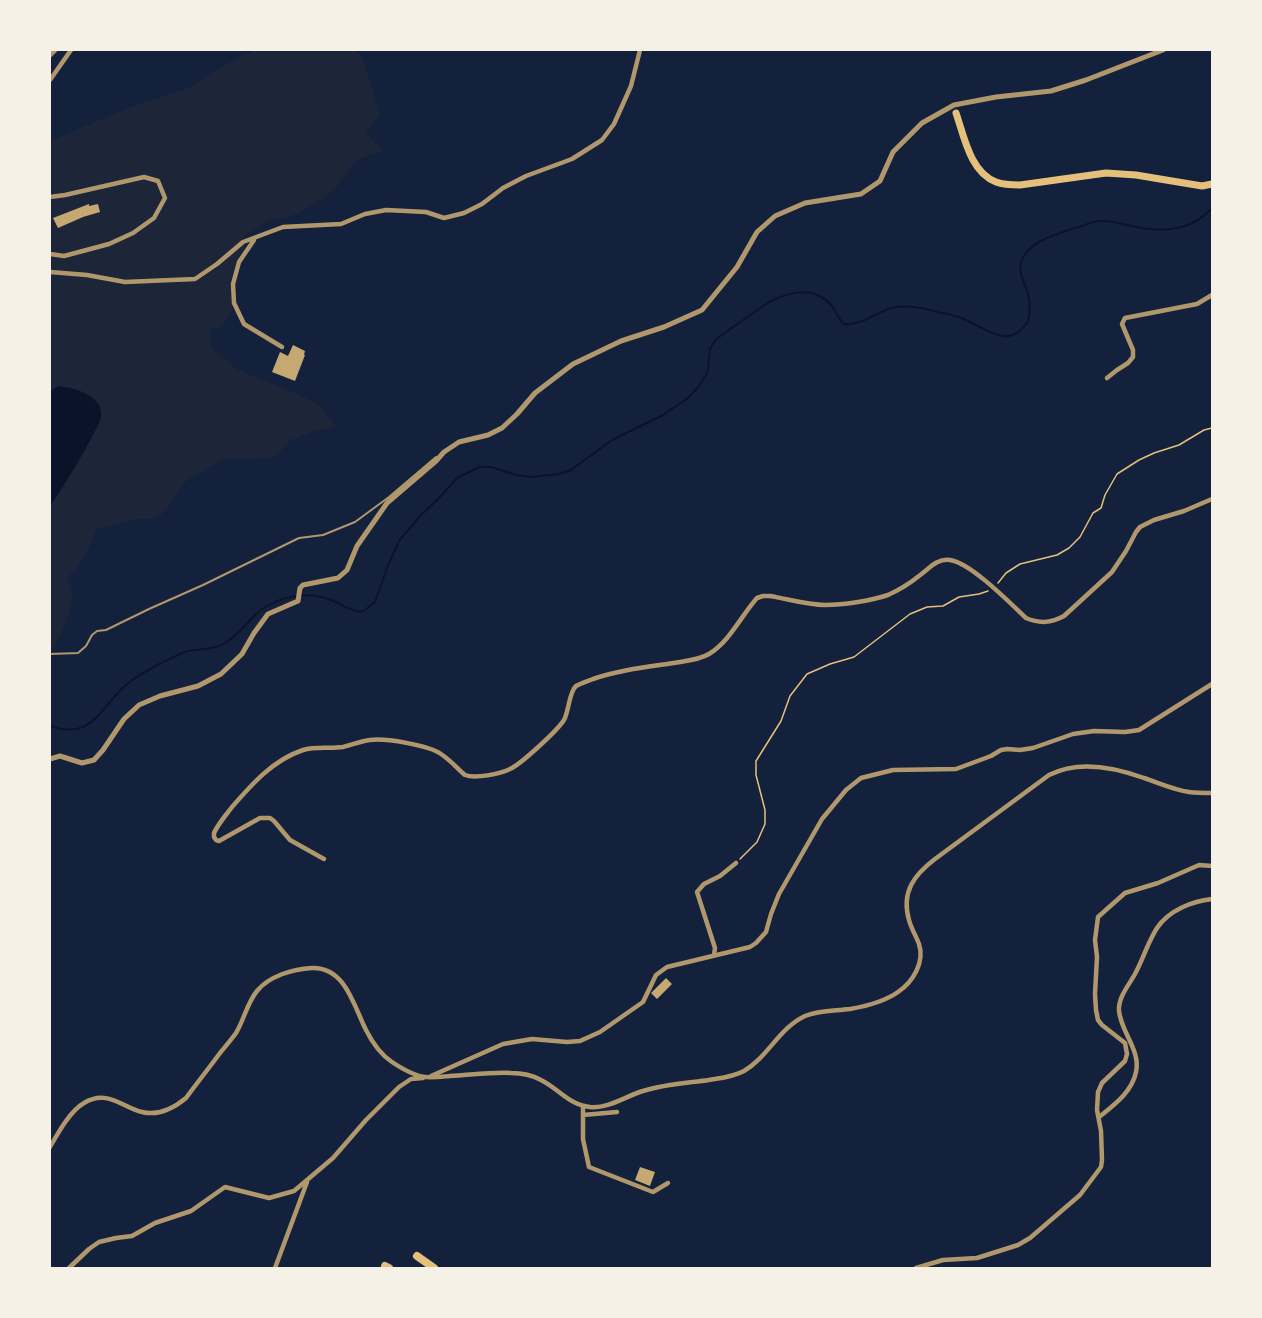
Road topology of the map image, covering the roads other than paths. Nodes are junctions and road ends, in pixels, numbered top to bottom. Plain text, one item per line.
1 (55, 50) edge
2 (71, 50) edge
3 (640, 50) edge
4 (1163, 50) edge
5 (50, 55) edge
6 (50, 80) edge
7 (956, 113) dead end
8 (1212, 184) edge
9 (50, 197) edge
10 (259, 237) junction
11 (50, 254) edge
12 (50, 272) edge
13 (1212, 296) edge
14 (282, 347) dead end
15 (1107, 378) dead end
16 (444, 452) junction
17 (1212, 499) edge
18 (50, 654) edge
19 (1212, 684) edge
20 (50, 759) edge
21 (1212, 793) edge
22 (324, 859) dead end
23 (736, 863) road end
24 (1212, 866) edge
25 (1212, 899) edge
26 (714, 955) junction
27 (1125, 1043) junction
28 (1131, 1047) junction
29 (429, 1077) junction
30 (583, 1106) junction
31 (617, 1112) dead end
32 (583, 1115) junction
33 (1099, 1117) junction
34 (50, 1147) edge
35 (308, 1179) junction
36 (668, 1183) dead end
37 (417, 1256) dead end
38 (69, 1269) edge
39 (275, 1269) edge
40 (434, 1269) edge
41 (916, 1269) edge

1 - 5 street
2 - 6 street
3 - 10 street
4 - 16 street
7 - 8 highway
9 - 11 street
10 - 12 street
10 - 14 street
13 - 15 street
16 - 18 lane
16 - 20 street
17 - 22 street
19 - 26 street
21 - 30 street
23 - 26 street
24 - 27 street
25 - 28 street
26 - 29 street
27 - 28 street
27 - 33 street
28 - 33 street
29 - 30 street
29 - 34 street
29 - 35 street
30 - 32 street
31 - 32 street
32 - 36 street
33 - 41 street
35 - 38 street
35 - 39 street
37 - 40 highway

